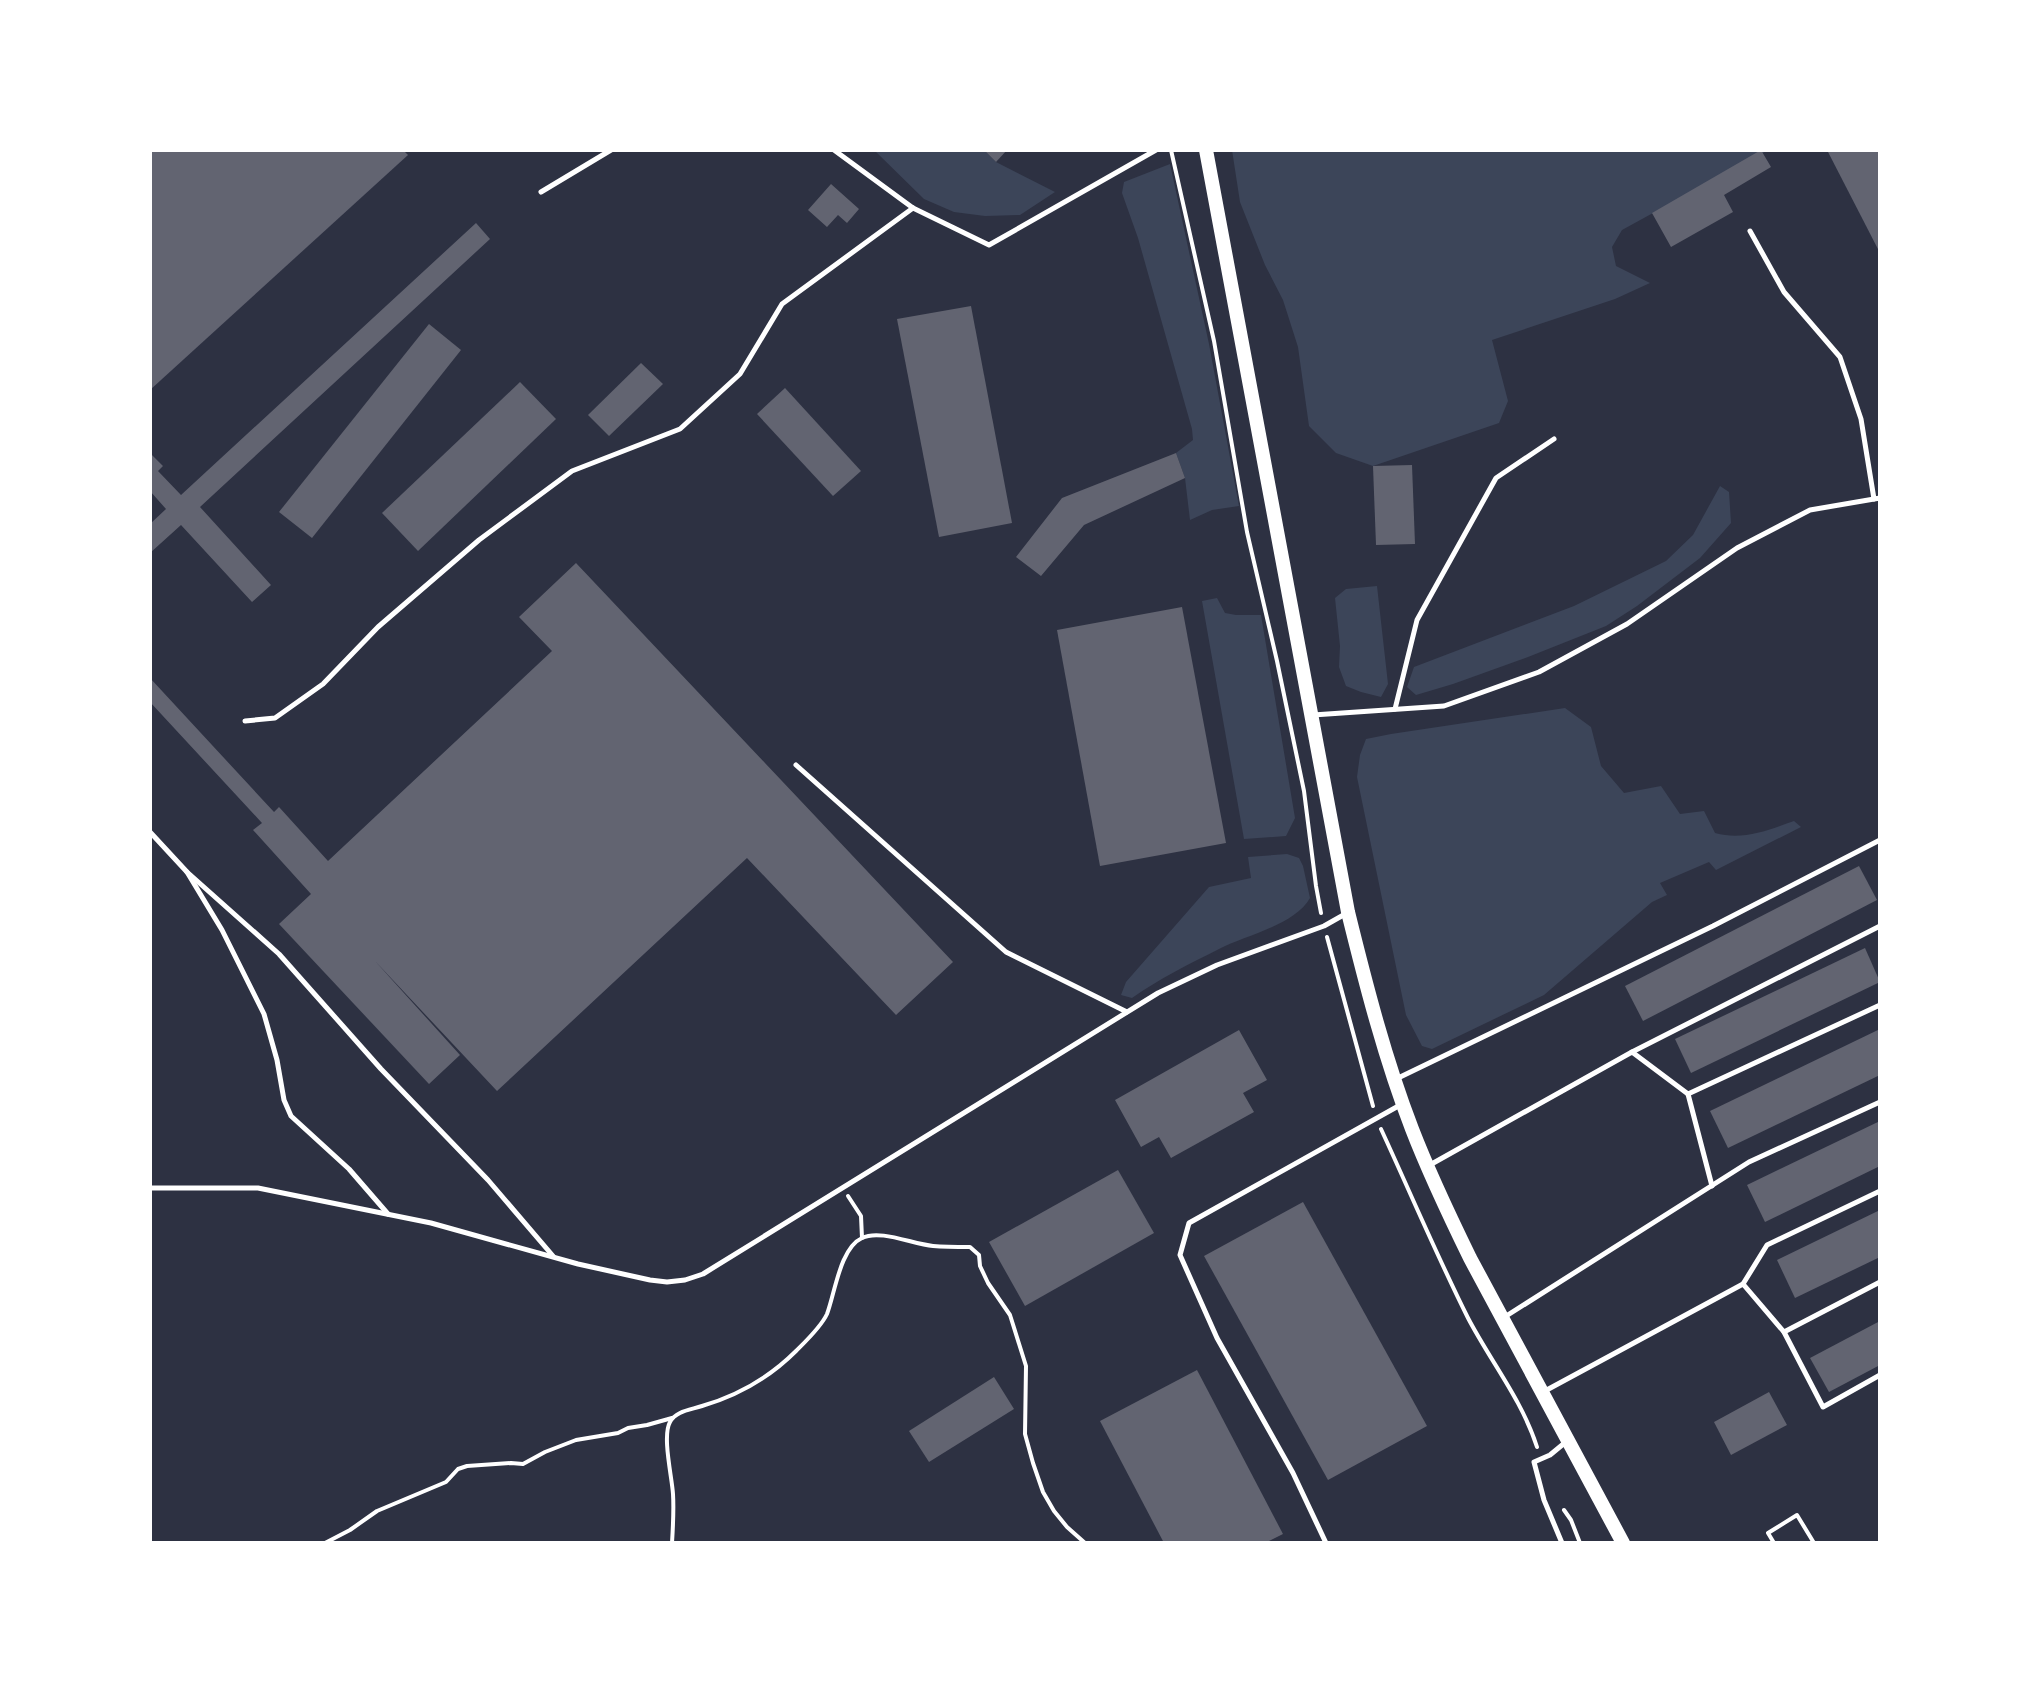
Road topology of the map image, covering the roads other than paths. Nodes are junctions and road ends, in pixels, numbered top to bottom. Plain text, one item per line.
1 (611, 150) edge
2 (834, 150) edge
3 (1156, 150) edge
4 (1206, 150) edge
5 (541, 192) dead end
6 (913, 208) junction
7 (1750, 231) dead end
8 (1554, 439) dead end
9 (1877, 498) edge
10 (1395, 709) junction
11 (1312, 715) junction
12 (245, 721) dead end
13 (796, 765) dead end
14 (150, 832) edge
15 (1880, 840) edge
16 (187, 872) junction
17 (1348, 912) junction
18 (1880, 926) edge
19 (1880, 1005) edge
20 (1127, 1012) junction
21 (1632, 1052) junction
22 (1395, 1079) junction
23 (1688, 1094) junction
24 (1880, 1102) edge
25 (1403, 1104) junction
26 (1427, 1166) junction
27 (1712, 1186) junction
28 (150, 1188) edge
29 (1880, 1191) edge
30 (389, 1215) junction
31 (554, 1257) junction
32 (1880, 1282) edge
33 (1743, 1284) junction
34 (1503, 1319) junction
35 (1784, 1332) junction
36 (1880, 1375) edge
37 (1542, 1393) junction
38 (1568, 1441) junction
39 (1326, 1543) edge
40 (1562, 1543) edge
41 (1623, 1543) edge

1 - 5 lane
2 - 6 lane
3 - 6 lane
4 - 11 street
6 - 12 lane
7 - 9 lane
8 - 10 lane
9 - 10 lane
10 - 11 lane
11 - 17 street
13 - 20 lane
14 - 16 lane
15 - 22 lane
16 - 30 lane
16 - 31 lane
17 - 20 lane
17 - 22 street
18 - 21 lane
19 - 23 lane
20 - 31 lane
21 - 23 lane
21 - 26 lane
22 - 25 street
23 - 27 lane
24 - 27 lane
25 - 26 street
25 - 39 lane
26 - 34 street
27 - 34 lane
28 - 30 lane
29 - 33 lane
30 - 31 lane
32 - 35 lane
33 - 35 lane
33 - 37 lane
34 - 37 street
35 - 36 lane
37 - 38 street
38 - 40 lane
38 - 41 street

